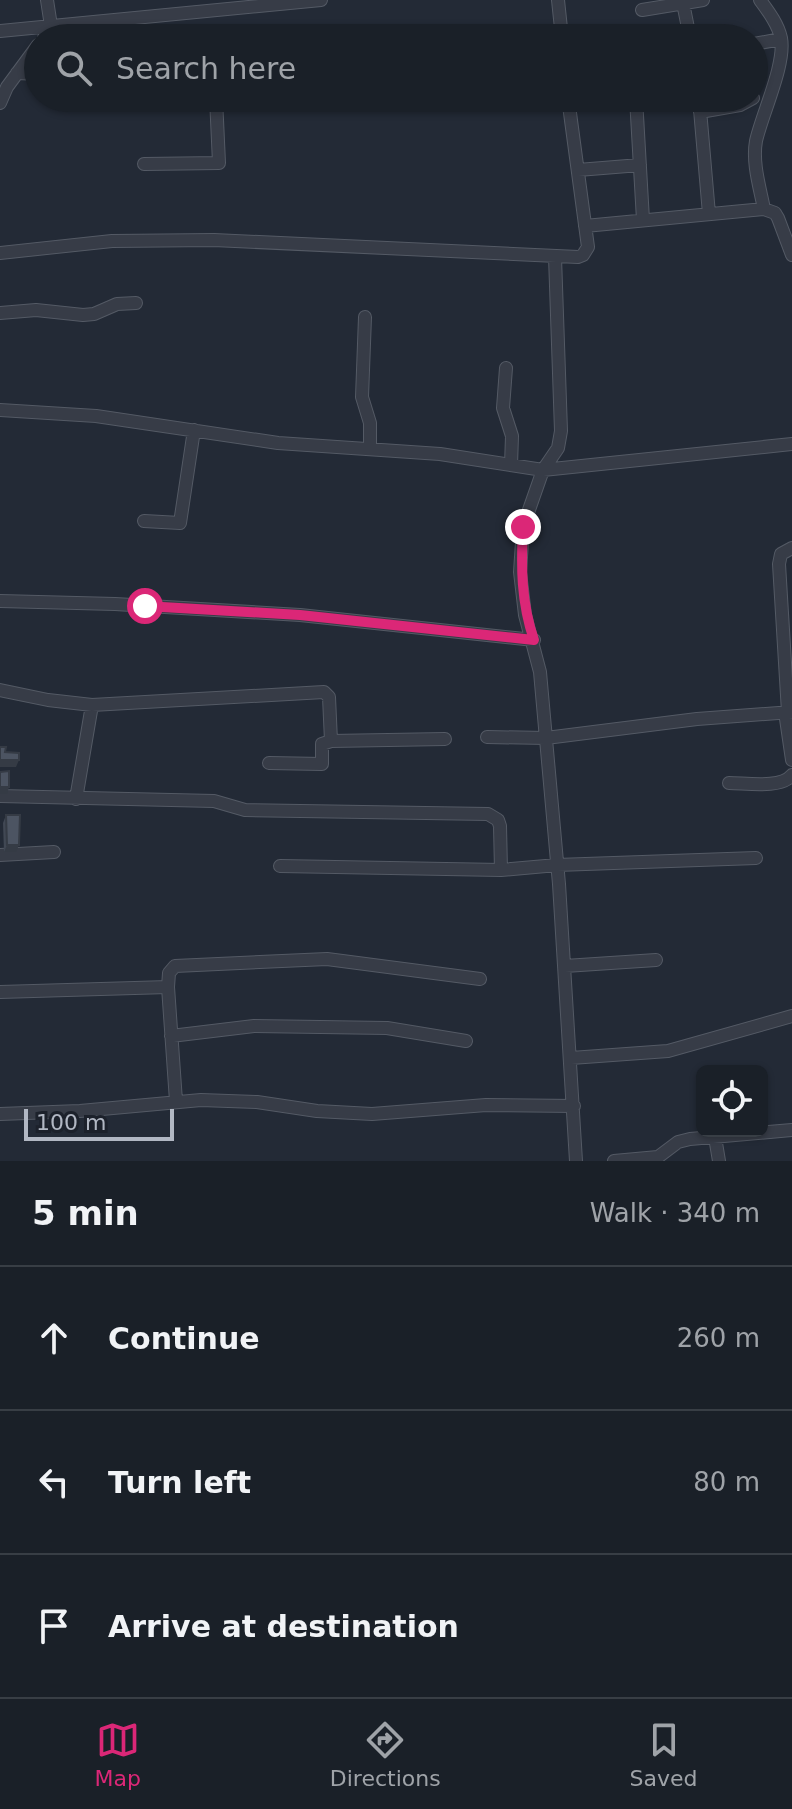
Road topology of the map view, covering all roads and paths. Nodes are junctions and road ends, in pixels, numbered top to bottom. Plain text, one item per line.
1 (47, 0) edge
2 (321, 0) edge
3 (558, 0) edge
4 (703, 0) edge
5 (760, 0) edge
6 (683, 3) junction
7 (642, 10) dead end
8 (48, 24) edge
9 (116, 24) edge
10 (561, 24) edge
11 (687, 24) edge
12 (0, 31) edge
13 (24, 32) edge
14 (781, 39) junction
15 (768, 41) edge
16 (24, 64) edge
17 (17, 73) junction
18 (24, 73) edge
19 (773, 86) junction
20 (768, 89) edge
21 (768, 102) edge
22 (0, 103) edge
23 (217, 112) edge
24 (570, 112) edge
25 (637, 112) edge
26 (700, 112) edge
27 (765, 112) edge
28 (144, 164) dead end
29 (640, 165) junction
30 (578, 170) junction
31 (764, 209) junction
32 (709, 214) junction
33 (643, 220) junction
34 (585, 226) junction
35 (0, 253) edge
36 (792, 255) edge
37 (555, 257) junction
38 (136, 303) dead end
39 (0, 313) edge
40 (365, 317) dead end
41 (506, 368) dead end
42 (0, 410) edge
43 (194, 430) junction
44 (792, 444) edge
45 (370, 449) junction
46 (511, 465) junction
47 (543, 470) junction
48 (144, 521) dead end
49 (792, 548) edge
50 (0, 601) edge
51 (534, 640) junction
52 (0, 690) edge
53 (92, 705) junction
54 (788, 712) edge
55 (487, 737) dead end
56 (546, 738) junction
57 (445, 739) dead end
58 (331, 741) junction
59 (792, 760) edge
60 (269, 763) dead end
61 (792, 775) edge
62 (729, 783) dead end
63 (0, 796) edge
64 (76, 799) junction
65 (54, 852) dead end
66 (0, 855) edge
67 (756, 858) dead end
68 (557, 865) junction
69 (280, 866) dead end
70 (501, 870) junction
71 (656, 960) dead end
72 (565, 966) junction
73 (480, 979) dead end
74 (168, 987) junction
75 (0, 992) edge
76 (792, 1016) edge
77 (171, 1036) junction
78 (466, 1041) dead end
79 (571, 1058) junction
80 (176, 1101) junction
81 (574, 1106) junction
82 (0, 1114) edge
83 (792, 1130) edge
84 (768, 1132) edge
85 (715, 1137) joint
86 (576, 1161) edge
87 (614, 1161) edge
88 (719, 1161) edge

1 - 8 street
2 - 9 street
3 - 10 street
4 - 6 street
5 - 14 street
6 - 7 street
6 - 11 street
12 - 13 street
14 - 15 street
14 - 19 street
16 - 17 street
17 - 18 street
17 - 22 street
19 - 20 street
19 - 21 street
23 - 28 street
24 - 30 street
25 - 29 street
26 - 32 street
27 - 31 street
29 - 30 street
29 - 33 street
30 - 34 street
31 - 32 street
31 - 36 street
32 - 33 street
33 - 34 street
34 - 37 street
35 - 37 street
37 - 47 street
38 - 39 street
40 - 45 street
41 - 46 street
42 - 43 street
43 - 45 street
43 - 48 street
44 - 47 street
45 - 46 street
46 - 47 street
47 - 51 street
49 - 54 street
50 - 51 street
51 - 56 street
52 - 53 street
53 - 58 street
53 - 64 street
54 - 56 street
54 - 59 street
55 - 56 street
56 - 68 street
57 - 58 street
58 - 60 street
61 - 62 street
63 - 64 street
64 - 70 street
65 - 66 street
67 - 68 street
68 - 70 street
68 - 72 street
69 - 70 street
71 - 72 street
72 - 79 street
73 - 74 street
74 - 75 street
74 - 77 street
76 - 79 street
77 - 78 street
77 - 80 street
79 - 81 street
80 - 81 street
80 - 82 street
81 - 86 street
83 - 84 street
85 - 87 street
85 - 88 street

